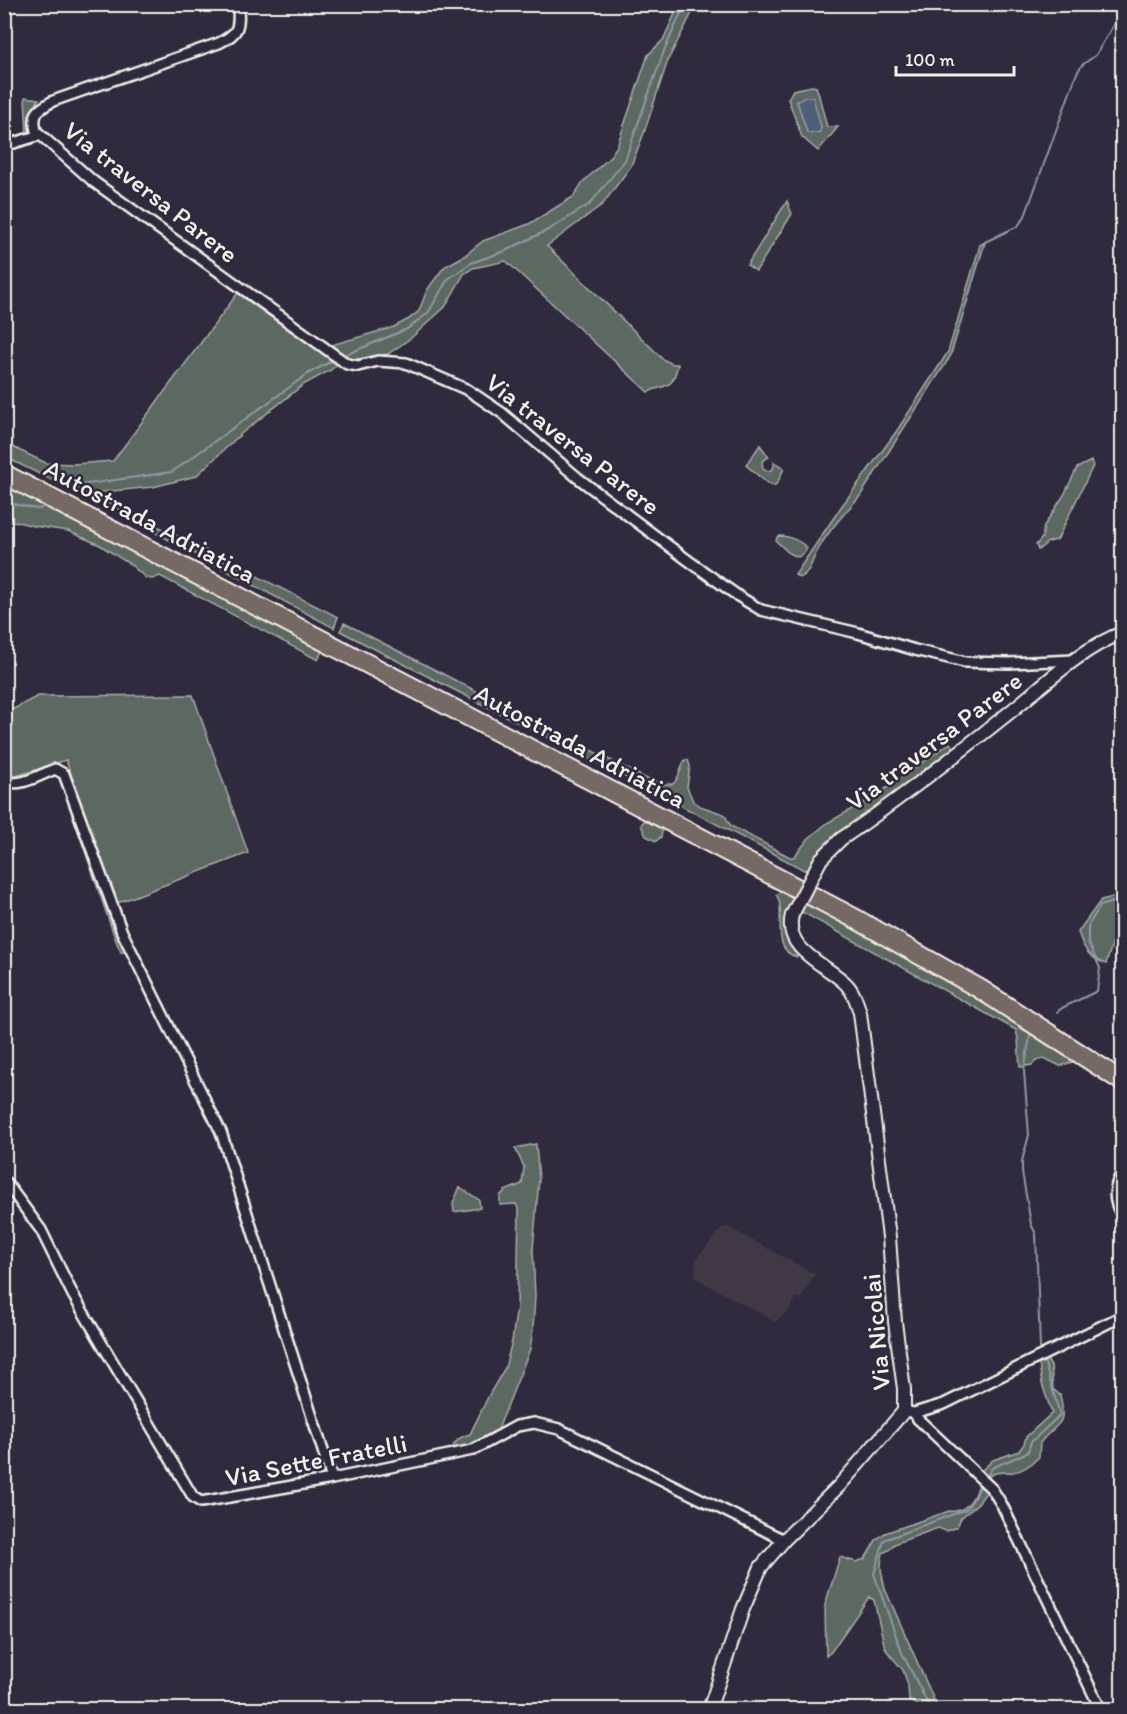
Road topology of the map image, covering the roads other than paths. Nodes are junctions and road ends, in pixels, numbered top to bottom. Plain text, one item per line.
1 (238, 4) edge
2 (40, 135) junction
3 (4, 146) edge
4 (4, 462) edge
5 (4, 474) edge
6 (1122, 633) edge
7 (1076, 660) junction
8 (4, 779) edge
9 (792, 915) joint
10 (1122, 1068) edge
11 (1122, 1081) edge
12 (1122, 1172) edge
13 (4, 1180) edge
14 (1122, 1215) edge
15 (1122, 1316) edge
16 (909, 1412) junction
17 (332, 1479) junction
18 (784, 1540) junction
19 (709, 1710) edge
20 (1101, 1710) edge

1 - 2 street, Via traversa Parere
2 - 3 street
2 - 7 street, Via traversa Parere
4 - 10 highway, Autostrada Adriatica
5 - 11 highway, Autostrada Adriatica
6 - 7 street, Via traversa Parere
7 - 9 street, Via traversa Parere, bridge
8 - 17 street
9 - 16 street, Via Nicolai
12 - 14 street
13 - 17 street, Via Sette Fratelli
15 - 16 street
16 - 18 street, Via Nicolai
16 - 20 street, Via Nicolai
17 - 18 street, Via Sette Fratelli
18 - 19 street, Via Nicolai

